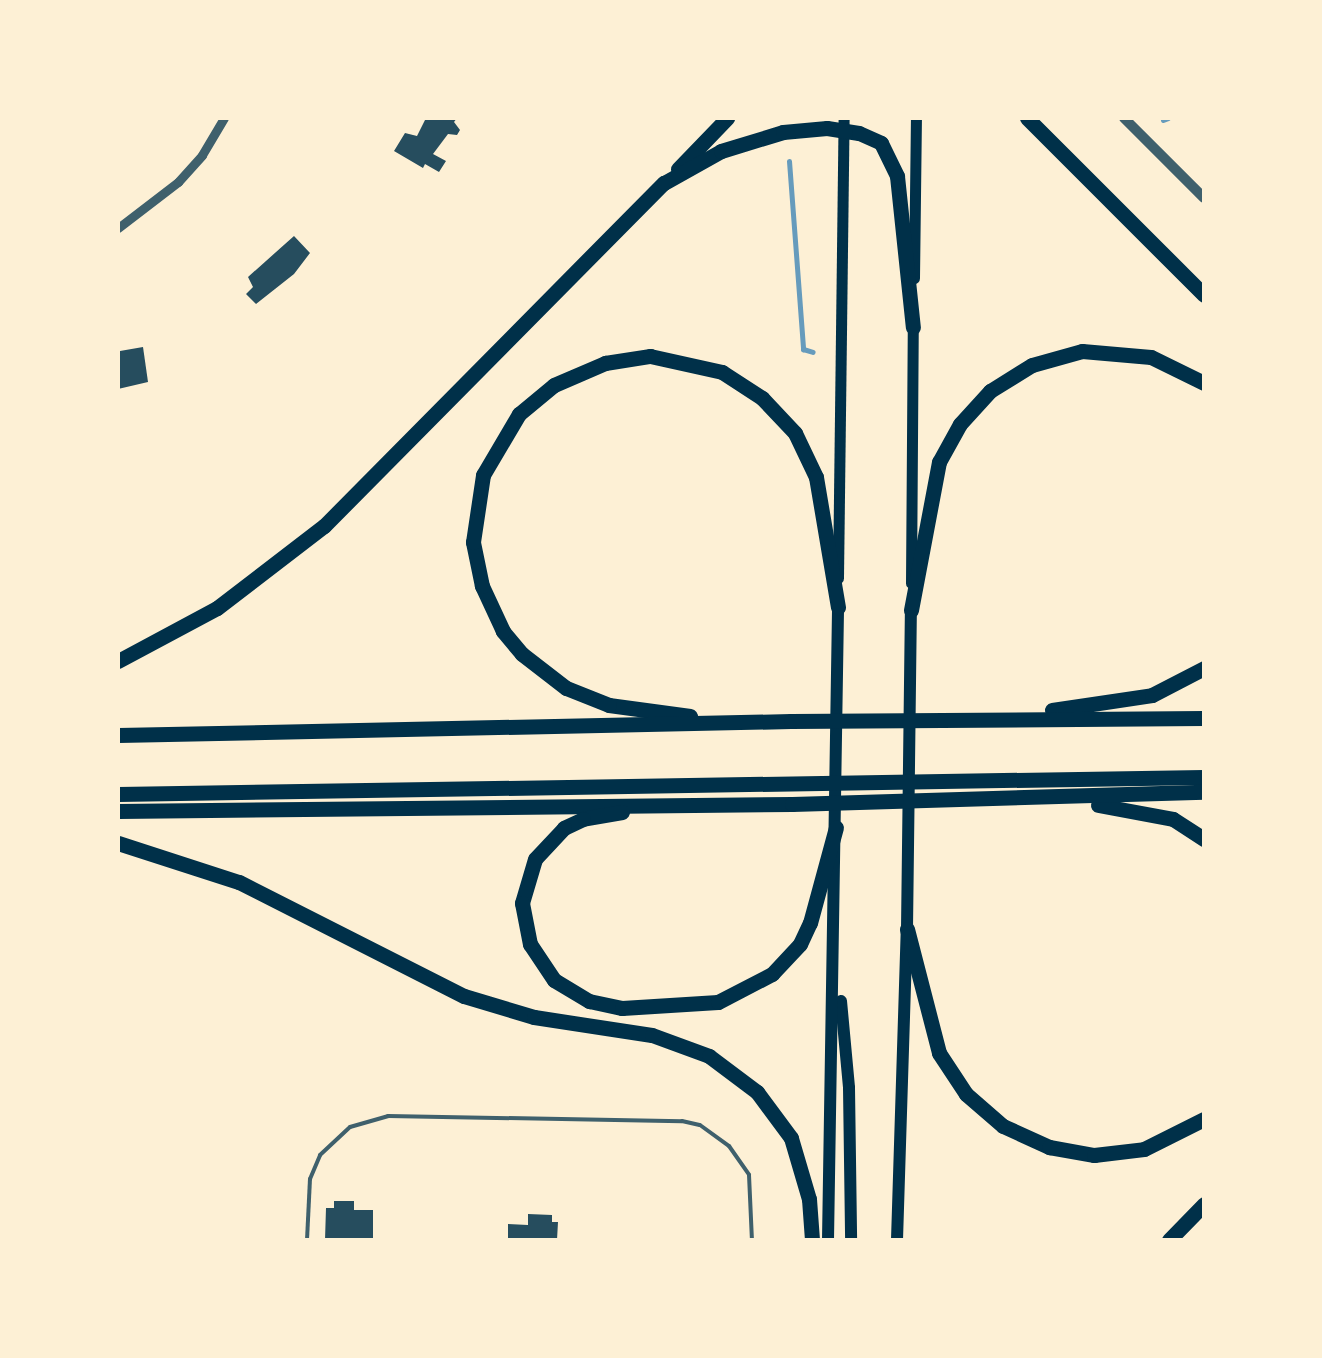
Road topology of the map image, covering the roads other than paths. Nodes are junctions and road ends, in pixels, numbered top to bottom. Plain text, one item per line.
1 (224, 118) edge
2 (727, 118) edge
3 (916, 118) edge
4 (1026, 118) edge
5 (1124, 118) edge
6 (843, 123) edge
7 (664, 183) junction
8 (1204, 198) edge
9 (118, 228) edge
10 (1204, 295) edge
11 (914, 328) junction
12 (1204, 382) edge
13 (838, 608) junction
14 (911, 610) junction
15 (118, 661) edge
16 (1204, 668) edge
17 (984, 718) junction
18 (1204, 718) edge
19 (739, 722) junction
20 (118, 736) edge
21 (1204, 777) edge
22 (1204, 792) edge
23 (118, 794) edge
24 (1055, 799) junction
25 (692, 803) junction
26 (118, 811) edge
27 (836, 827) junction
28 (1204, 839) edge
29 (118, 842) edge
30 (835, 929) junction
31 (907, 930) junction
32 (1204, 1119) edge
33 (1204, 1204) edge
34 (307, 1240) edge
35 (752, 1240) edge
36 (812, 1240) edge
37 (828, 1240) edge
38 (851, 1240) edge
39 (896, 1240) edge
40 (1168, 1240) edge

1 - 9 street
2 - 7 highway
3 - 11 main road
4 - 10 highway
5 - 8 street
6 - 7 highway
6 - 11 highway
6 - 13 main road
7 - 15 highway
11 - 14 main road
12 - 14 highway
13 - 19 highway
13 - 27 main road
14 - 31 main road
16 - 17 highway
17 - 18 highway
17 - 19 highway
19 - 20 highway
21 - 23 highway
22 - 24 highway
24 - 25 highway
24 - 28 highway
25 - 26 highway
25 - 27 highway
27 - 30 main road
29 - 36 highway
30 - 37 main road
30 - 38 main road
31 - 32 highway
31 - 39 main road
33 - 40 highway
34 - 35 lane

